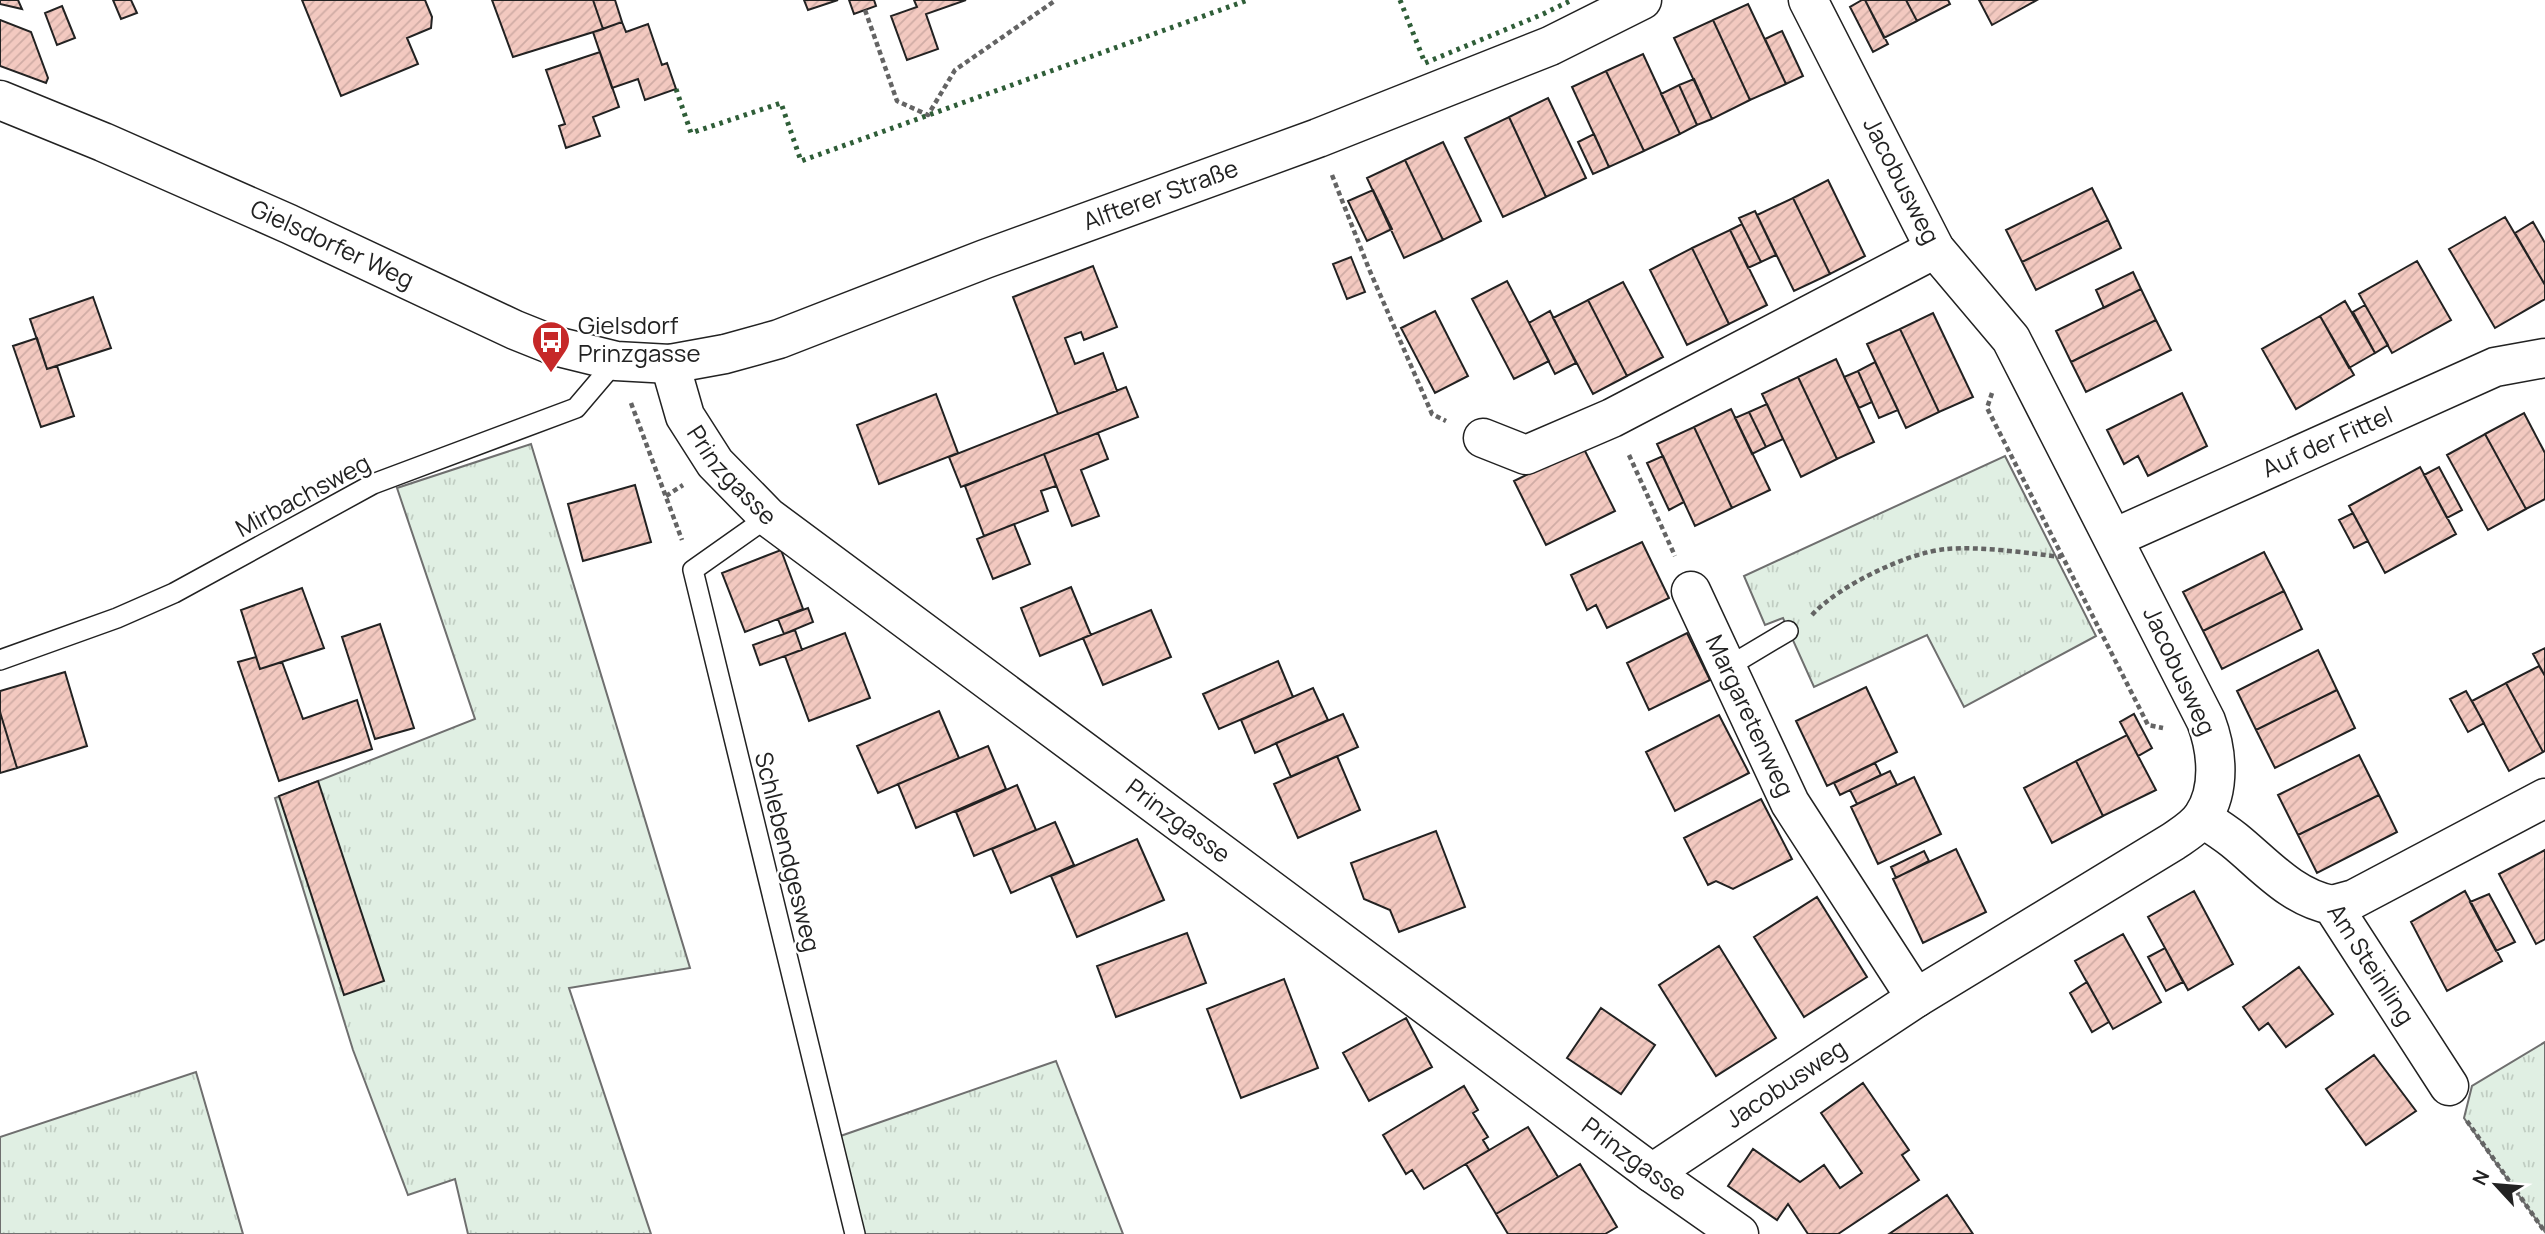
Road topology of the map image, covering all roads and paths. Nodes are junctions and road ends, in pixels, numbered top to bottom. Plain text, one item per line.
1 (1056, 0) edge
2 (1642, 0) edge
3 (1808, 0) edge
4 (865, 10) dead end
5 (0, 100) edge
6 (1318, 138) junction
7 (1936, 249) junction
8 (2011, 340) junction
9 (2545, 358) edge
10 (616, 361) junction
11 (670, 364) junction
12 (1612, 418) junction
13 (1483, 438) joint
14 (768, 517) junction
15 (2113, 538) junction
16 (2062, 557) junction
17 (693, 570) junction
18 (1691, 592) joint
19 (1788, 631) joint
20 (0, 660) edge
21 (1726, 668) junction
22 (2212, 736) junction
23 (2545, 798) edge
24 (2202, 818) junction
25 (2332, 905) junction
26 (1916, 998) junction
27 (2449, 1086) joint
28 (1653, 1173) junction
29 (2545, 1232) edge
30 (855, 1234) edge
31 (1739, 1234) edge

1 - 4 path
2 - 6 street, Alfterer Straße
3 - 7 street, Jacobusweg
5 - 10 street, Gielsdorfer Weg
6 - 11 street, Alfterer Straße
6 - 13 path
7 - 8 street, Jacobusweg
7 - 12 street
8 - 15 street, Jacobusweg
8 - 16 path
9 - 15 street, Auf der Fittel
10 - 11 street, Gielsdorfer Weg
10 - 17 path
10 - 20 lane, Mirbachsweg
11 - 14 street, Prinzgasse
12 - 13 street
12 - 18 path
14 - 17 lane
14 - 28 street, Prinzgasse
15 - 22 street, Jacobusweg
16 - 19 path
16 - 22 path
17 - 30 lane, Schlebendgesweg
18 - 21 street, Margaretenweg
19 - 21 lane
21 - 26 street, Margaretenweg
22 - 24 street, Jacobusweg
23 - 25 street
24 - 25 street, Am Steinling
24 - 26 street, Jacobusweg
25 - 27 street, Am Steinling
26 - 28 street, Jacobusweg
27 - 29 path
28 - 31 street, Prinzgasse

